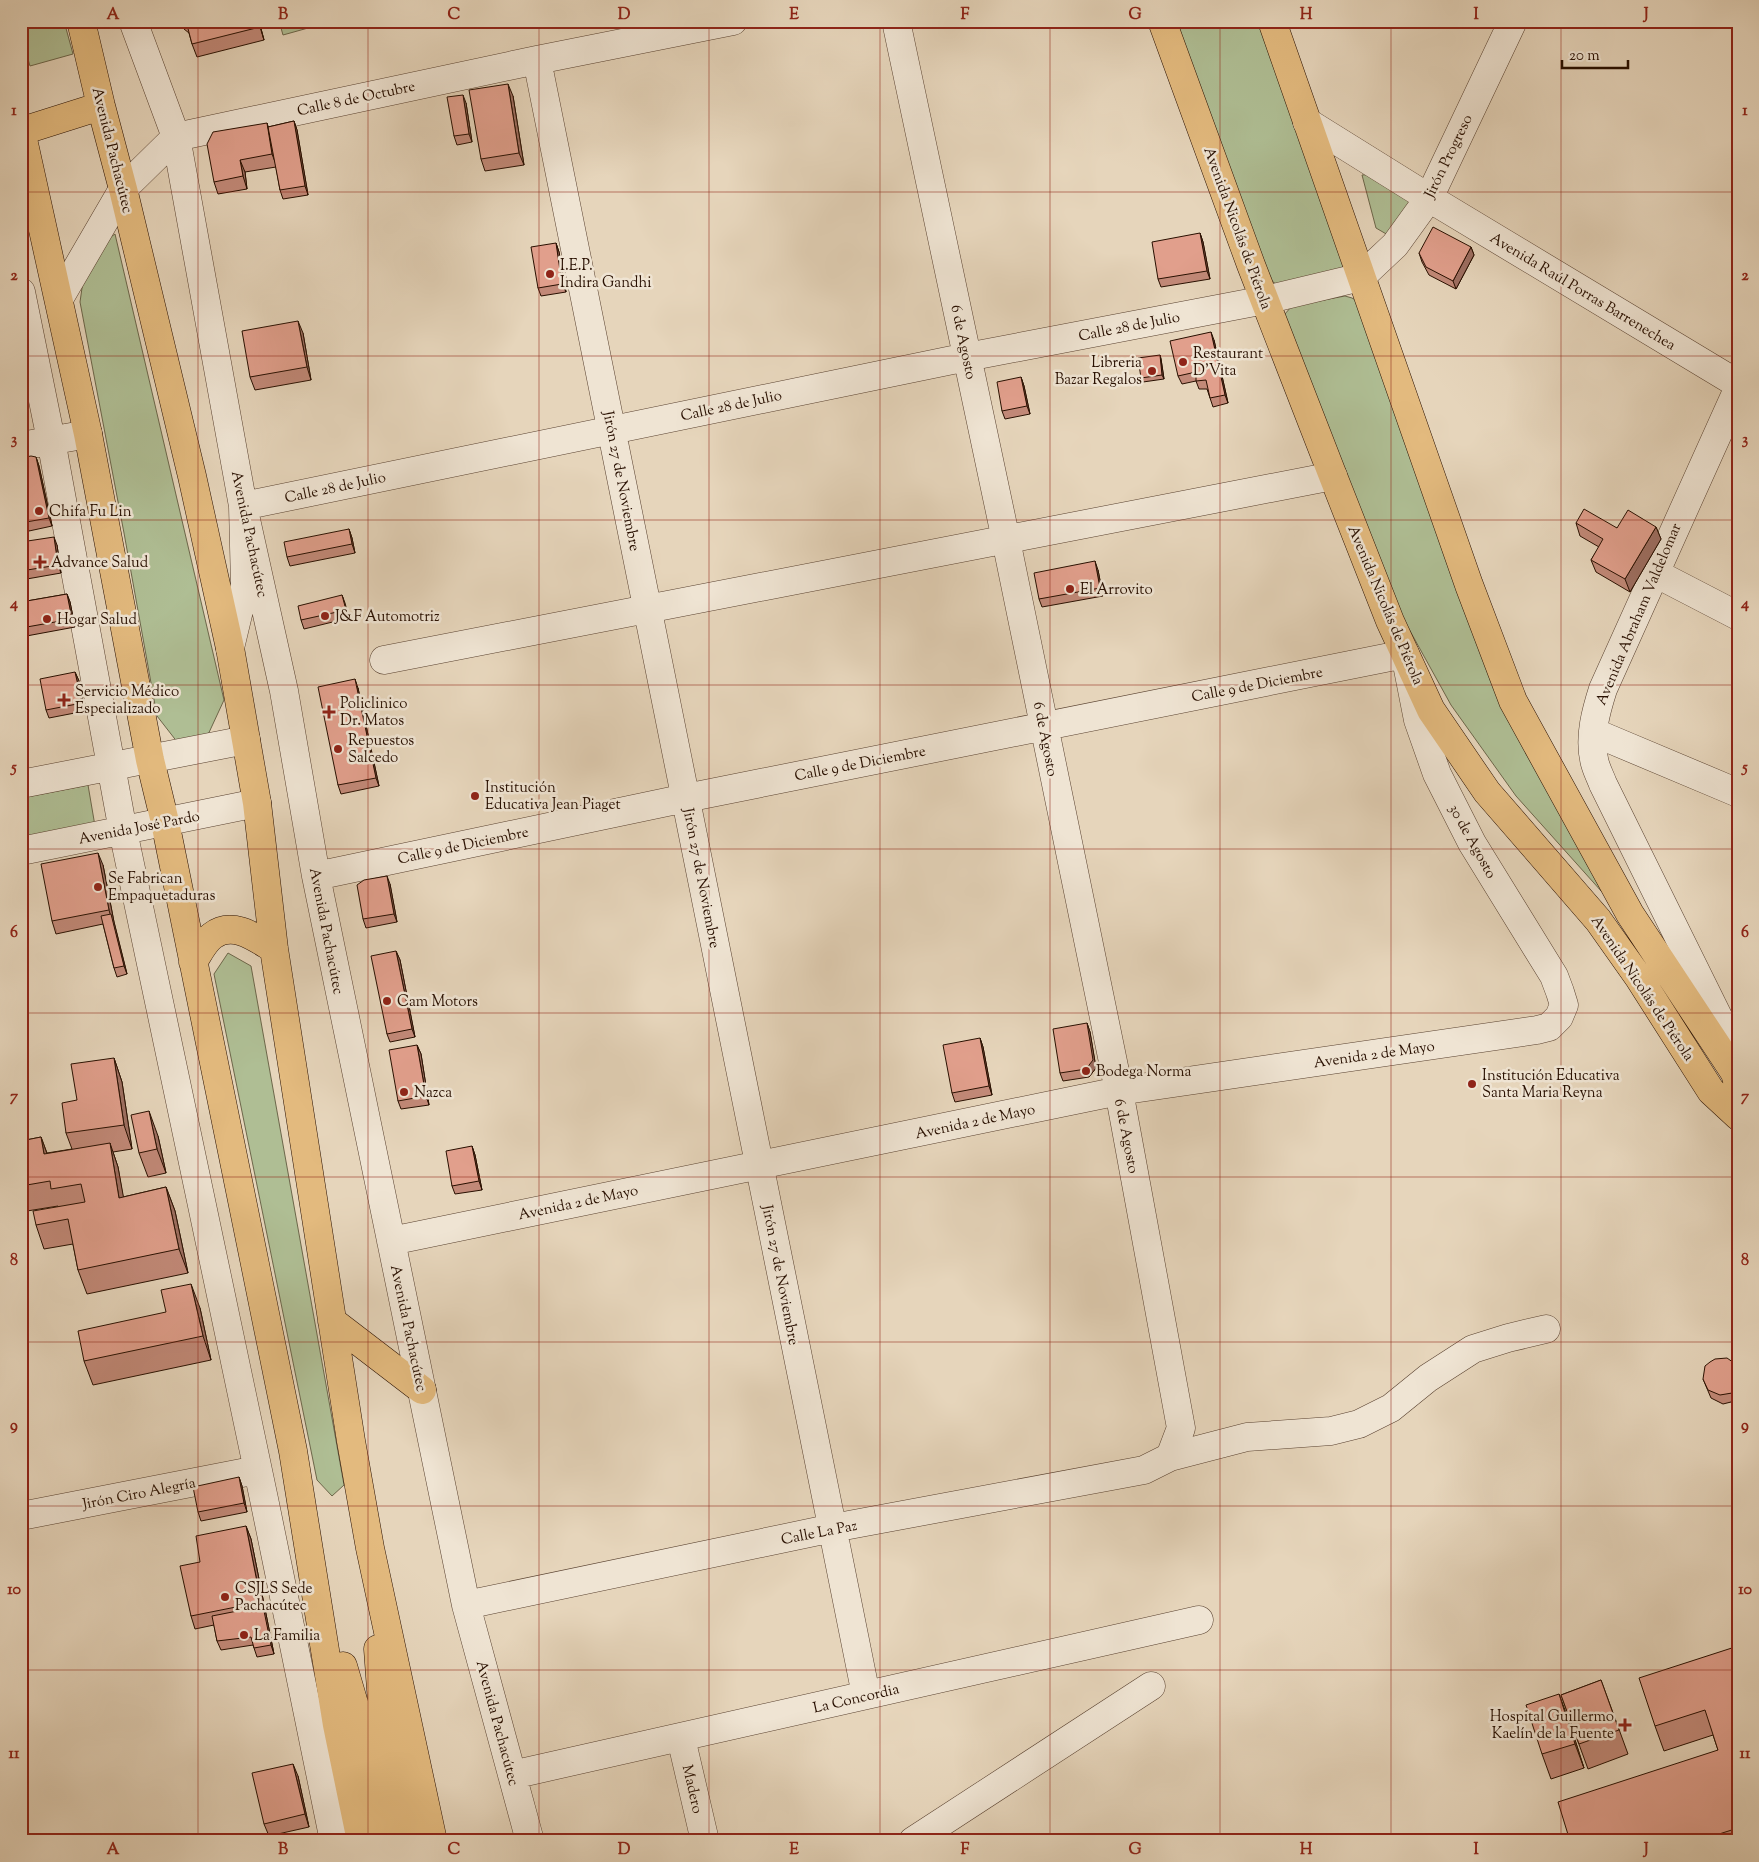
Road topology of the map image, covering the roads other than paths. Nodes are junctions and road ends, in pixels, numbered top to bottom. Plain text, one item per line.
1 (81, 21) edge
2 (133, 21) edge
3 (733, 21) edge
4 (896, 21) edge
5 (1162, 21) edge
6 (1272, 21) edge
7 (1512, 21) edge
8 (537, 60) junction
9 (101, 106) junction
10 (1307, 122) junction
11 (21, 130) edge
12 (176, 137) junction
13 (123, 189) junction
14 (1429, 198) junction
15 (1361, 277) junction
16 (21, 292) edge
17 (59, 298) junction
18 (1265, 300) junction
19 (968, 357) junction
20 (1738, 384) edge
21 (1738, 389) edge
22 (612, 430) junction
23 (88, 434) junction
24 (51, 440) junction
25 (21, 446) edge
26 (1333, 476) junction
27 (243, 506) junction
28 (1006, 540) junction
29 (1655, 573) junction
30 (648, 609) junction
31 (1738, 616) edge
32 (230, 648) junction
33 (1405, 654) junction
34 (384, 660) dead end
35 (1044, 727) junction
36 (1593, 732) junction
37 (246, 740) junction
38 (150, 760) junction
39 (110, 767) junction
40 (21, 784) edge
41 (1738, 793) edge
42 (686, 798) junction
43 (257, 803) junction
44 (165, 822) junction
45 (123, 831) junction
46 (21, 851) edge
47 (316, 876) junction
48 (274, 949) junction
49 (193, 962) junction
50 (1559, 1017) joint
51 (1738, 1057) edge
52 (1738, 1084) edge
53 (1119, 1092) junction
54 (1738, 1116) edge
55 (759, 1165) junction
56 (391, 1241) junction
57 (332, 1321) junction
58 (1546, 1329) dead end
59 (422, 1390) junction
60 (1170, 1457) junction
61 (258, 1470) junction
62 (21, 1516) edge
63 (832, 1528) junction
64 (309, 1542) junction
65 (370, 1548) junction
66 (466, 1605) junction
67 (1199, 1620) dead end
68 (1151, 1686) dead end
69 (866, 1696) junction
70 (681, 1738) junction
71 (512, 1775) junction
72 (334, 1841) edge
73 (361, 1841) edge
74 (383, 1841) edge
75 (407, 1841) edge
76 (433, 1841) edge
77 (530, 1841) edge
78 (705, 1841) edge
79 (913, 1841) edge

1 - 9 main road, Avenida Pachacútec
2 - 12 street, Avenida Pachacútec
3 - 8 street, Calle 8 de Octubre
4 - 19 street, 6 de Agosto
5 - 18 main road, Avenida Nicolás de Piérola
6 - 10 main road, Avenida Nicolás de Piérola
7 - 14 street, Jirón Progreso
8 - 12 street, Calle 8 de Octubre
8 - 22 street, Jirón 27 de Noviembre
9 - 11 main road
9 - 13 main road, Avenida Pachacútec
10 - 14 street, Avenida Raúl Porras Barrenechea
10 - 15 main road, Avenida Nicolás de Piérola
11 - 17 main road
12 - 13 street
12 - 27 street, Avenida Pachacútec
13 - 17 street
13 - 32 main road, Avenida Pachacútec
14 - 15 street, Jirón Progreso
14 - 20 street, Avenida Raúl Porras Barrenechea
15 - 18 street, Calle 28 de Julio
15 - 52 main road, Avenida Nicolás de Piérola
16 - 24 street
17 - 23 main road
18 - 19 street, Calle 28 de Julio
18 - 26 main road, Avenida Nicolás de Piérola
19 - 22 street, Calle 28 de Julio
19 - 28 street, 6 de Agosto
21 - 29 street, Avenida Abraham Valdelomar
22 - 27 street, Calle 28 de Julio
22 - 30 street, Jirón 27 de Noviembre
23 - 24 street
23 - 38 main road
24 - 25 street
24 - 39 street
26 - 28 street
26 - 33 main road, Avenida Nicolás de Piérola
27 - 32 street
27 - 47 street, Avenida Pachacútec
28 - 30 street
28 - 35 street, 6 de Agosto
29 - 31 street
29 - 36 street, Avenida Abraham Valdelomar
30 - 34 street
30 - 42 street, Jirón 27 de Noviembre
32 - 37 main road, Avenida Pachacútec
33 - 35 street, Calle 9 de Diciembre
33 - 50 street, 30 de Agosto
33 - 54 main road, Avenida Nicolás de Piérola
35 - 42 street, Calle 9 de Diciembre
35 - 53 street, 6 de Agosto
36 - 41 street
36 - 51 street, Avenida Abraham Valdelomar
37 - 38 street
37 - 43 main road, Avenida Pachacútec
38 - 39 street
38 - 44 main road
39 - 40 street
39 - 45 street
42 - 47 street, Calle 9 de Diciembre
42 - 55 street, Jirón 27 de Noviembre
43 - 44 street, Avenida José Pardo
43 - 48 main road, Avenida Pachacútec
44 - 45 street, Avenida José Pardo
44 - 49 main road
45 - 46 street, Avenida José Pardo
45 - 61 street
47 - 56 street, Avenida Pachacútec
48 - 49 main road
48 - 57 main road, Avenida Pachacútec
49 - 64 main road
50 - 53 street, Avenida 2 de Mayo
53 - 55 street, Avenida 2 de Mayo
53 - 60 street, 6 de Agosto
55 - 56 street, Avenida 2 de Mayo
55 - 63 street, Jirón 27 de Noviembre
56 - 59 street, Avenida Pachacútec
57 - 59 main road
57 - 65 main road, Avenida Pachacútec
58 - 60 street, Calle La Paz
59 - 66 street, Avenida Pachacútec
60 - 63 street, Calle La Paz
61 - 62 street, Jirón Ciro Alegría
61 - 72 street
63 - 66 street, Calle La Paz
63 - 69 street, Jirón 27 de Noviembre
64 - 73 main road
64 - 74 main road
65 - 75 main road, Avenida Pachacútec
65 - 76 main road, Avenida Pachacútec
66 - 71 street, Avenida Pachacútec
67 - 69 street, La Concordia
68 - 79 street
69 - 70 street, La Concordia
70 - 71 street, La Concordia
70 - 78 street, Madero
71 - 77 street, Avenida Pachacútec

